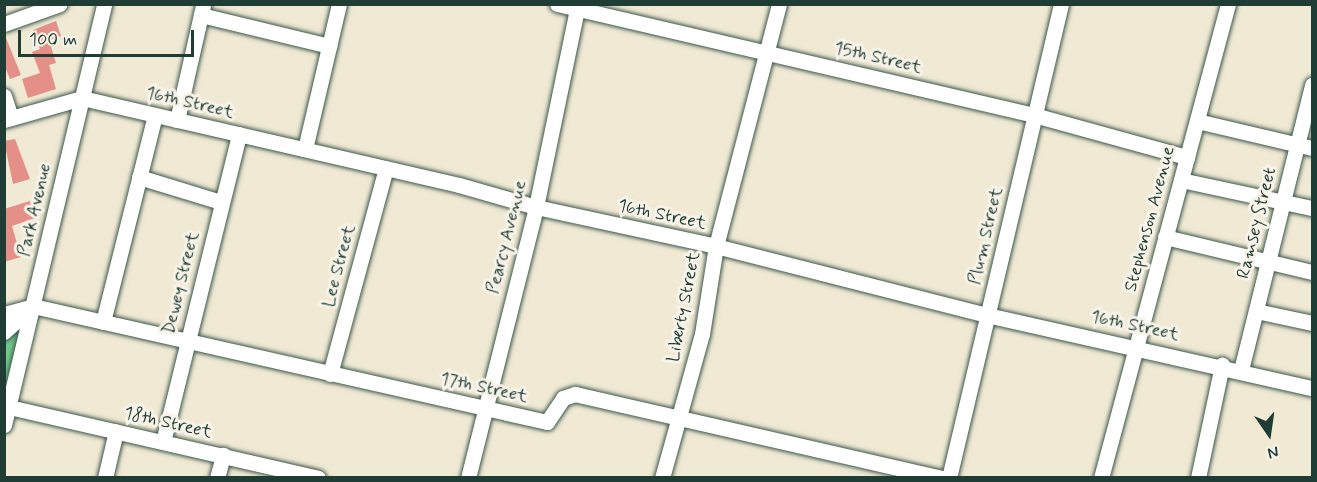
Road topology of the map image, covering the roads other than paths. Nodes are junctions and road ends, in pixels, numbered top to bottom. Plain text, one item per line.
1 (60, 4) edge
2 (104, 4) edge
3 (339, 4) edge
4 (557, 4) edge
5 (779, 4) edge
6 (1061, 4) edge
7 (1228, 4) edge
8 (577, 7) edge
9 (202, 10) edge
10 (4, 24) edge
11 (329, 46) junction
12 (770, 52) junction
13 (1312, 85) edge
14 (4, 96) edge
15 (82, 98) junction
16 (155, 115) junction
17 (1034, 115) junction
18 (8, 119) edge
19 (177, 120) junction
20 (1197, 121) junction
21 (239, 134) junction
22 (1297, 144) junction
23 (1312, 148) edge
24 (305, 149) junction
25 (1187, 157) junction
26 (386, 168) junction
27 (139, 177) junction
28 (1181, 180) junction
29 (222, 202) junction
30 (1283, 202) junction
31 (536, 207) junction
32 (1312, 208) edge
33 (1165, 237) junction
34 (716, 246) junction
35 (1268, 262) junction
36 (1312, 272) edge
37 (33, 306) junction
38 (1256, 311) junction
39 (4, 314) edge
40 (987, 315) junction
41 (103, 322) junction
42 (1312, 323) edge
43 (4, 332) edge
44 (186, 341) junction
45 (1136, 345) junction
46 (1222, 365) junction
47 (1242, 370) junction
48 (330, 374) junction
49 (1312, 388) edge
50 (9, 407) junction
51 (483, 408) junction
52 (678, 417) junction
53 (4, 425) edge
54 (116, 431) junction
55 (163, 442) junction
56 (223, 455) junction
57 (105, 477) edge
58 (217, 477) edge
59 (318, 477) edge
60 (468, 477) edge
61 (662, 477) edge
62 (943, 477) edge
63 (949, 477) edge
64 (1101, 477) edge
65 (1198, 477) edge

1 - 10 street
2 - 15 street, Park Avenue
3 - 11 street
4 - 8 street, 15th Street
5 - 12 street, Liberty Street
6 - 17 street, Plum Street
7 - 20 street, Stephenson Avenue
8 - 12 street, 15th Street
8 - 31 street, Pearcy Avenue
9 - 11 street
9 - 19 street
11 - 24 street
12 - 17 street, 15th Street
12 - 34 street, Liberty Street
13 - 22 street, Ramsey Street
14 - 18 street
15 - 16 street, 16th Street
15 - 18 street, 16th Street
15 - 37 street, Park Avenue
16 - 19 street, 16th Street
16 - 27 street
17 - 25 street, 15th Street
17 - 40 street, Plum Street
19 - 21 street, 16th Street
20 - 22 street
20 - 25 street, Stephenson Avenue
21 - 24 street, 16th Street
21 - 29 street, Dewey Street
22 - 23 street
22 - 30 street, Ramsey Street
24 - 26 street, 16th Street
25 - 28 street, Stephenson Avenue
26 - 31 street, 16th Street
26 - 48 street, Lee Street
27 - 29 street
27 - 41 street
28 - 30 street
28 - 33 street, Stephenson Avenue
29 - 44 street, Dewey Street
30 - 32 street
30 - 35 street, Ramsey Street
31 - 34 street, 16th Street
31 - 51 street, Pearcy Avenue
33 - 35 street
33 - 45 street, Stephenson Avenue
34 - 40 street, 16th Street
34 - 52 street, Liberty Street
35 - 36 street
35 - 38 street, Ramsey Street
37 - 39 street, 17th Street
37 - 41 street, 17th Street
37 - 43 street
37 - 50 street, Park Avenue
38 - 42 street
38 - 47 street, Ramsey Street
40 - 45 street, 16th Street
40 - 63 street, Plum Street
41 - 44 street, 17th Street
44 - 48 street, 17th Street
44 - 55 street, Dewey Street
45 - 46 street, 16th Street
45 - 64 street, Stephenson Avenue
46 - 47 street, 16th Street
46 - 65 street
47 - 49 street, 16th Street
48 - 51 street, 17th Street
50 - 53 street, Park Avenue
50 - 54 street, 18th Street
51 - 52 street, 17th Street
51 - 60 street, Pearcy Avenue
52 - 61 street, Liberty Street
52 - 62 street, 17th Street
54 - 55 street, 18th Street
54 - 57 street
55 - 56 street, 18th Street
56 - 58 street
56 - 59 street, 18th Street

